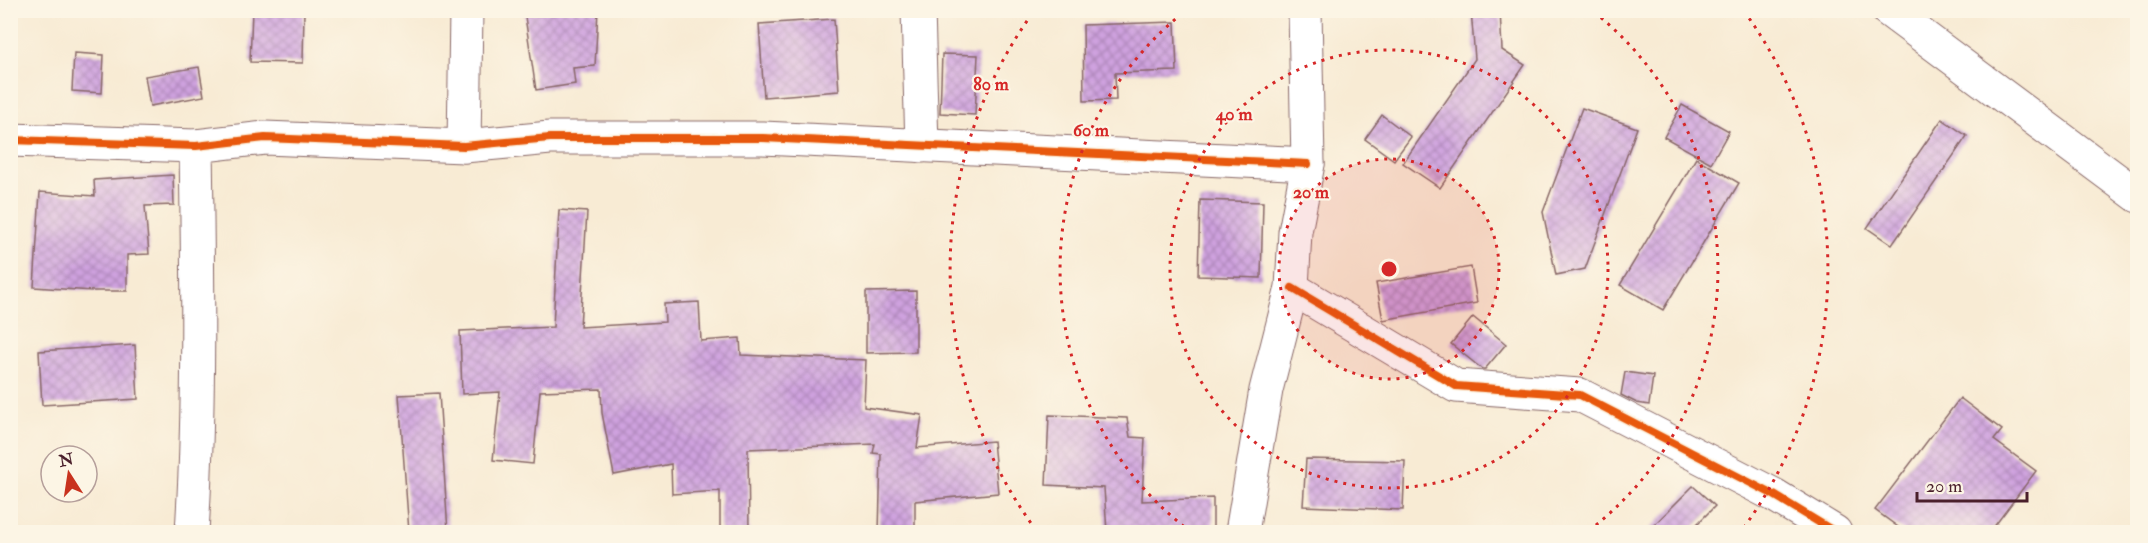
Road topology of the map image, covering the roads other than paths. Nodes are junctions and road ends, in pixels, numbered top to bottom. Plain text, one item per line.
1 (466, 10) edge
2 (918, 10) edge
3 (1305, 10) edge
4 (1888, 10) edge
5 (1921, 20) edge
6 (10, 140) edge
7 (196, 146) junction
8 (464, 146) junction
9 (922, 146) junction
10 (1308, 164) junction
11 (2138, 196) edge
12 (1292, 288) junction
13 (192, 532) edge
14 (1242, 532) edge
15 (1835, 532) edge

1 - 8 street
2 - 9 street
3 - 10 street
4 - 5 street
5 - 11 street
6 - 7 street
7 - 8 street
7 - 13 street
8 - 9 street
9 - 10 street
10 - 12 street
12 - 14 street
12 - 15 street

